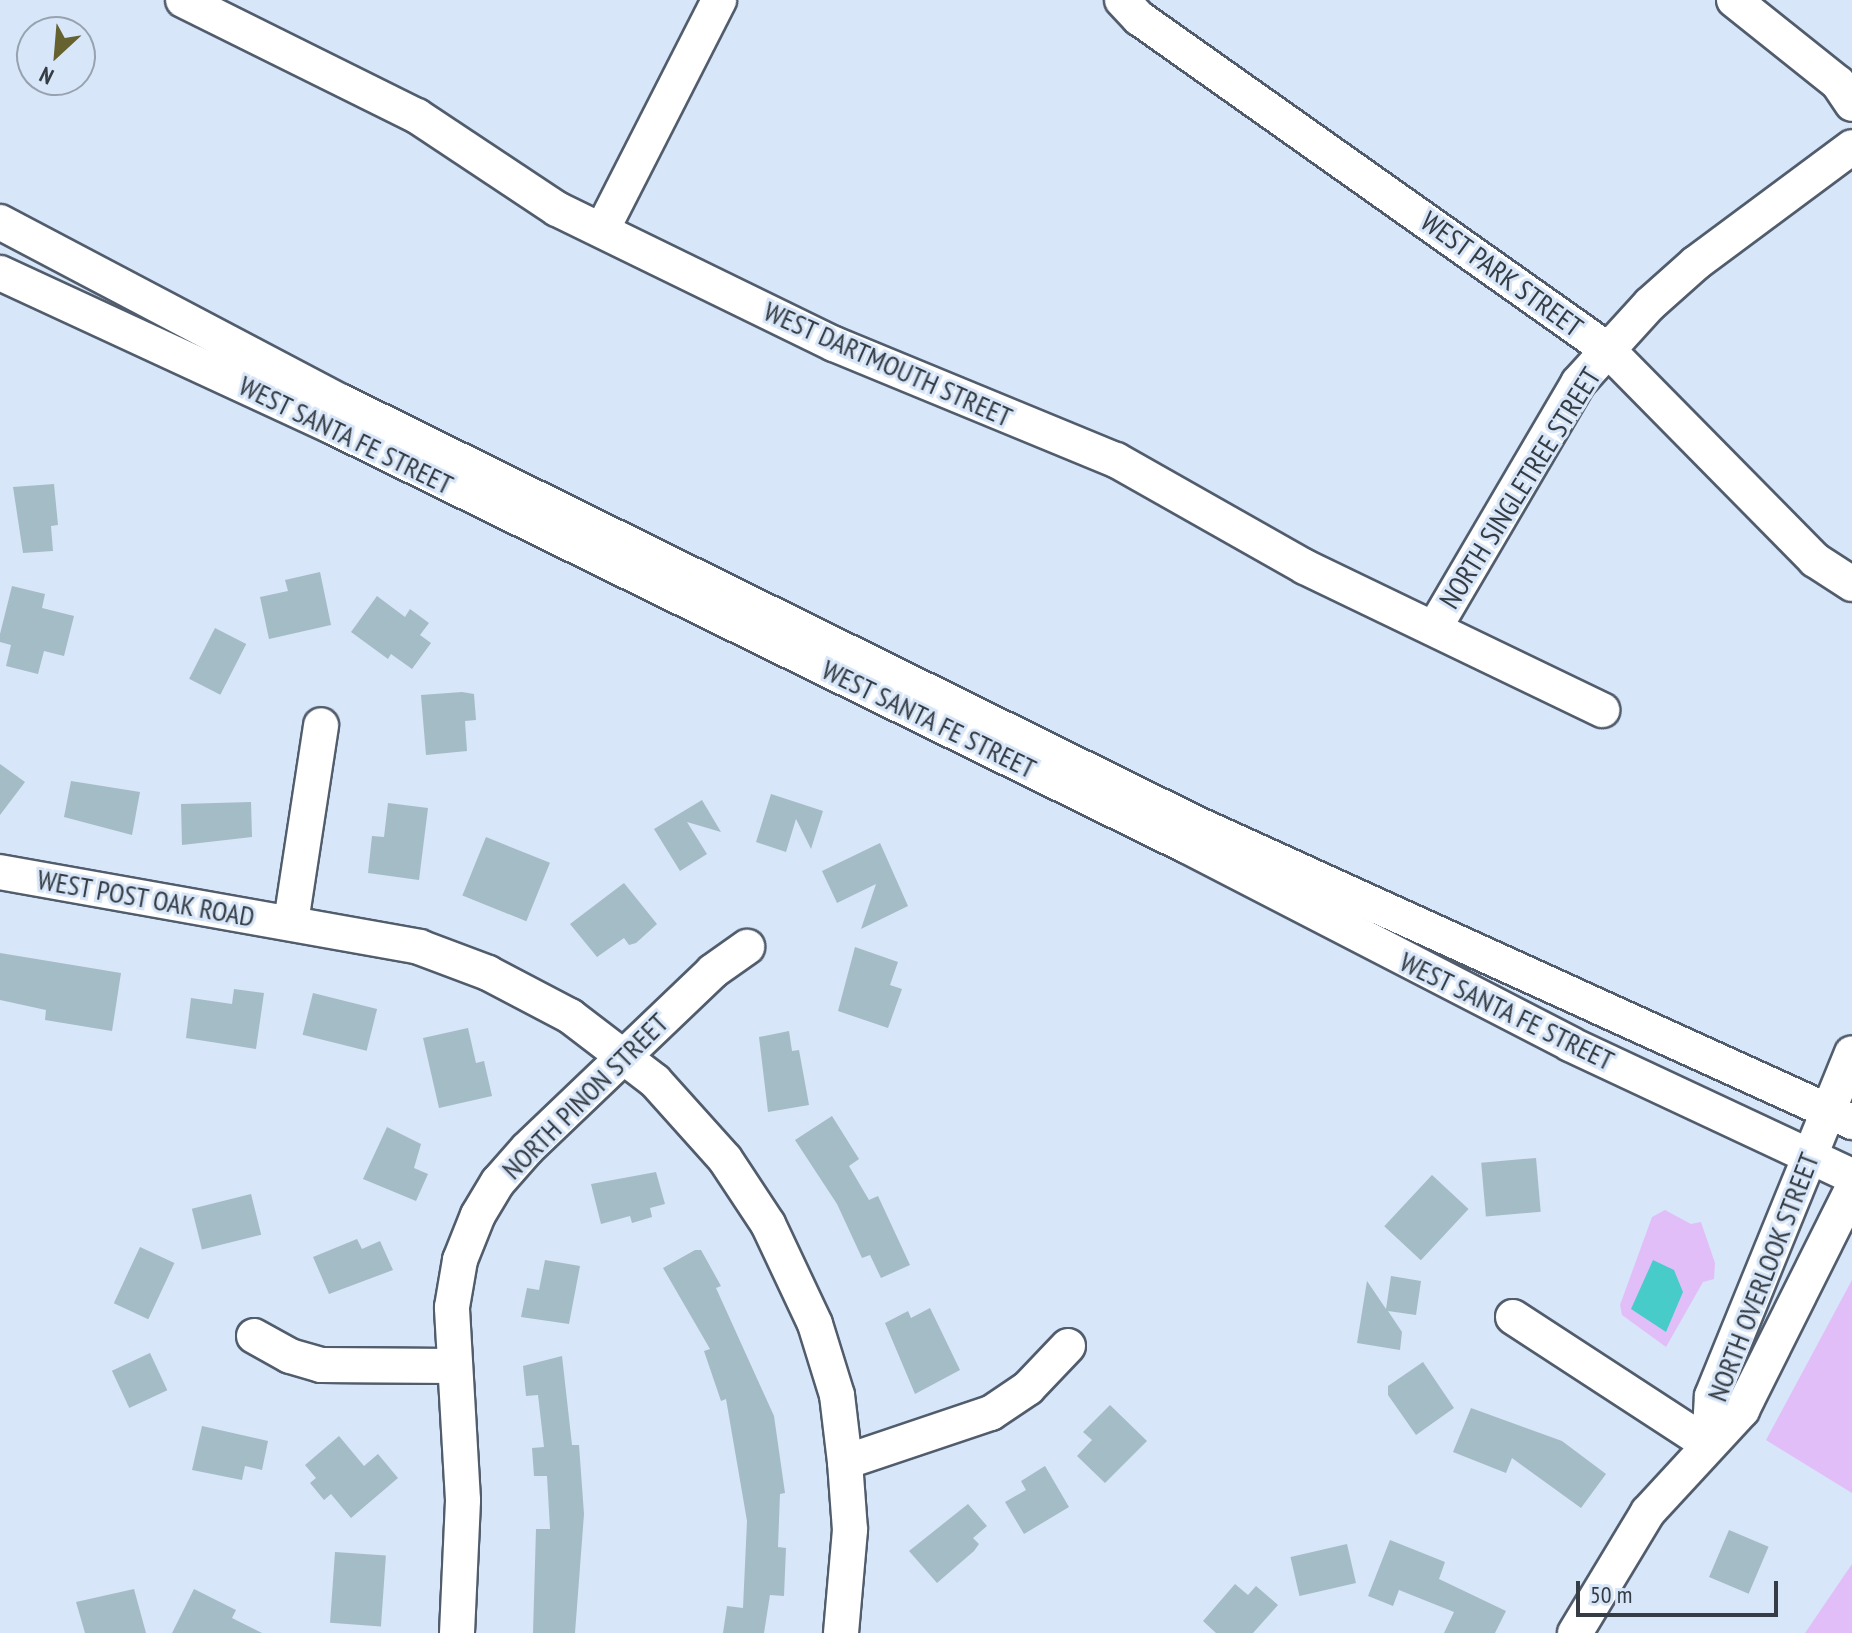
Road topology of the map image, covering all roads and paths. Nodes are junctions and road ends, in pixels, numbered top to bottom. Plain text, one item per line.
1 (183, 0) edge
2 (719, 0) edge
3 (1122, 0) edge
4 (1734, 0) edge
5 (1852, 104) edge
6 (1852, 147) edge
7 (0, 222) edge
8 (602, 230) junction
9 (0, 273) edge
10 (1608, 350) junction
11 (1852, 584) edge
12 (1435, 627) junction
13 (1602, 710) dead end
14 (321, 725) dead end
15 (0, 872) edge
16 (291, 922) junction
17 (747, 947) dead end
18 (1852, 1053) edge
19 (623, 1056) junction
20 (1839, 1116) edge
21 (1809, 1155) junction
22 (1852, 1176) edge
23 (1852, 1189) edge
24 (1513, 1317) dead end
25 (254, 1336) dead end
26 (1068, 1346) dead end
27 (453, 1366) junction
28 (1709, 1445) junction
29 (845, 1462) junction
30 (457, 1633) edge
31 (841, 1633) edge
32 (1575, 1633) edge

1 - 8 street, WEST DARTMOUTH STREET
2 - 8 street
3 - 10 street, WEST PARK STREET
4 - 5 street
6 - 10 street, NORTH SINGLETREE STREET
7 - 20 street, WEST SANTA FE STREET
8 - 12 street, WEST DARTMOUTH STREET
9 - 21 street, WEST SANTA FE STREET
10 - 11 street, WEST PARK STREET
10 - 12 street, NORTH SINGLETREE STREET
12 - 13 street, WEST DARTMOUTH STREET
14 - 16 street, WEST POST OAK ROAD
15 - 16 street, WEST POST OAK ROAD
16 - 19 street, WEST POST OAK ROAD
17 - 19 street, NORTH PINON STREET
18 - 20 street, NORTH OVERLOOK STREET
19 - 27 street, NORTH PINON STREET
19 - 29 street, WEST POST OAK ROAD
20 - 21 street, NORTH OVERLOOK STREET
21 - 22 street, WEST SANTA FE STREET
21 - 28 street, NORTH OVERLOOK STREET
23 - 28 street, NORTH OVERLOOK STREET
24 - 28 street
25 - 27 street
26 - 29 street
27 - 30 street, NORTH PINON STREET
28 - 32 street, NORTH OVERLOOK STREET
29 - 31 street, WEST POST OAK ROAD

